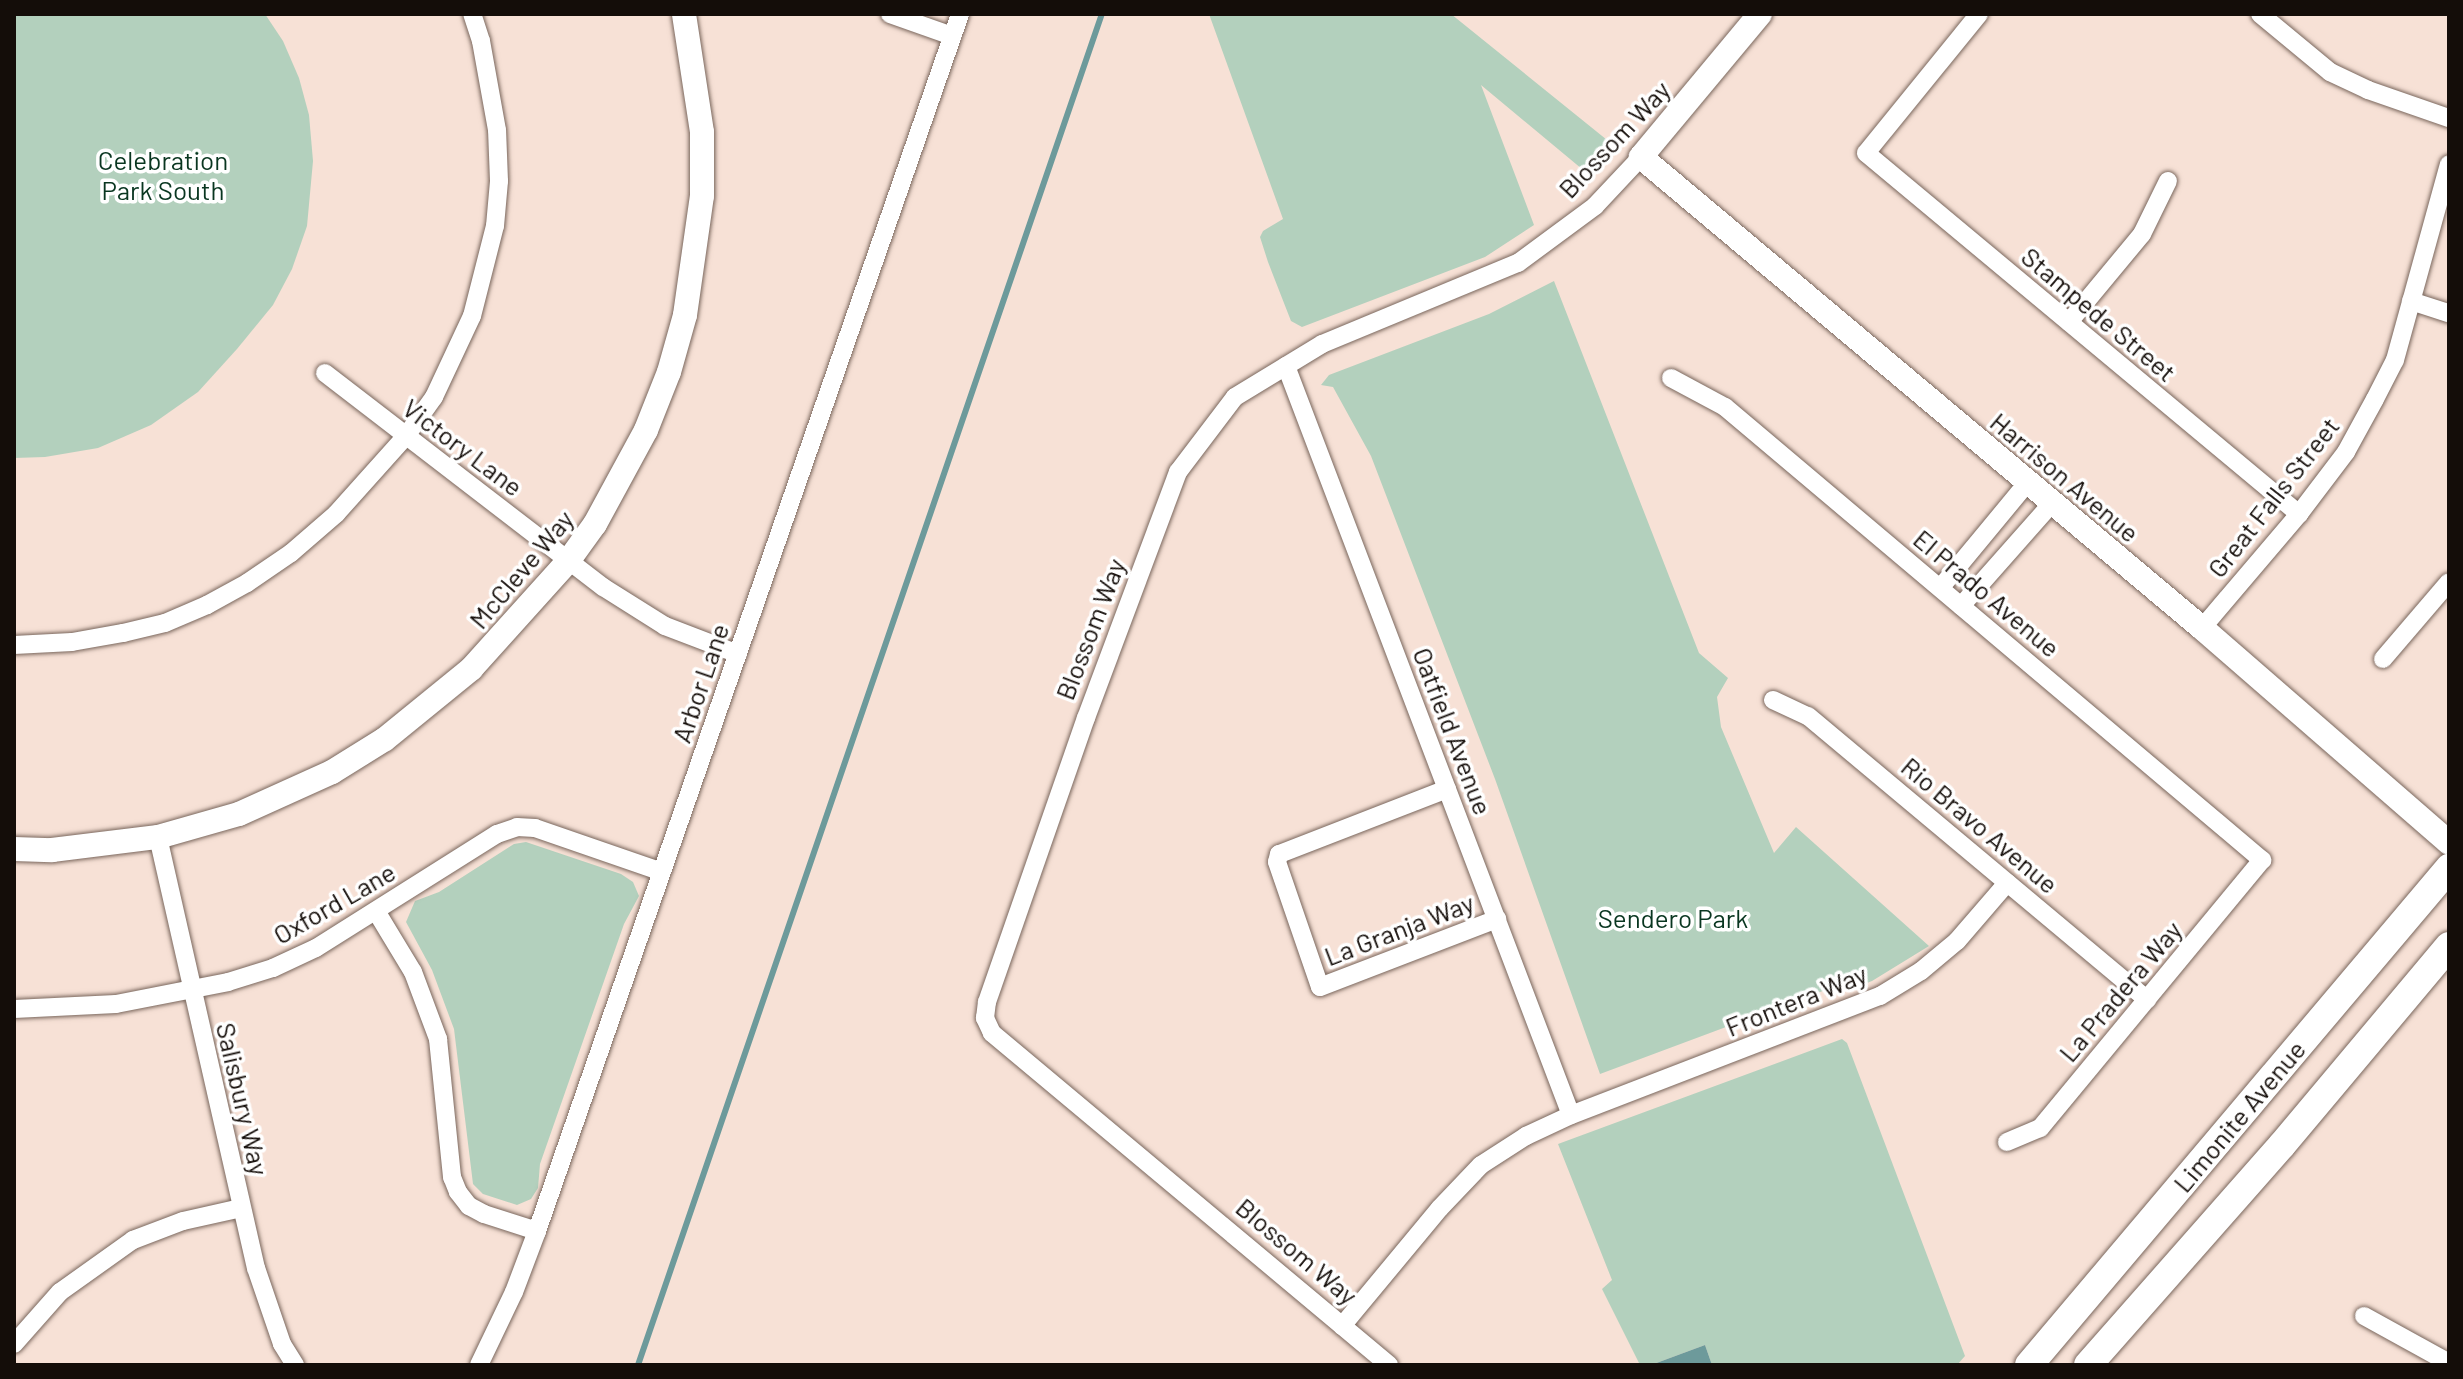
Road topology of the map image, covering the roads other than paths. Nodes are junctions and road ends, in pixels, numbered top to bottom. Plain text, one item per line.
1 (472, 14) edge
2 (684, 14) edge
3 (890, 14) edge
4 (960, 14) edge
5 (1760, 14) edge
6 (1979, 14) edge
7 (2260, 14) edge
8 (952, 36) junction
9 (2449, 118) edge
10 (1641, 157) junction
11 (2449, 164) edge
12 (2168, 181) dead end
13 (2411, 301) junction
14 (2449, 313) edge
15 (2069, 322) junction
16 (1286, 366) junction
17 (325, 373) dead end
18 (1671, 378) dead end
19 (406, 436) junction
20 (2028, 482) junction
21 (2052, 503) junction
22 (2299, 514) junction
23 (569, 560) junction
24 (2449, 582) edge
25 (1941, 587) junction
26 (1961, 606) junction
27 (2202, 628) junction
28 (14, 645) edge
29 (738, 654) junction
30 (2383, 659) dead end
31 (1773, 700) dead end
32 (1447, 789) junction
33 (158, 837) junction
34 (2449, 843) edge
35 (14, 849) edge
36 (2262, 860) joint
37 (2449, 868) edge
38 (662, 872) junction
39 (2007, 883) junction
40 (376, 911) junction
41 (1497, 919) junction
42 (2449, 946) edge
43 (192, 989) junction
44 (2147, 999) junction
45 (14, 1009) edge
46 (1571, 1115) junction
47 (2007, 1142) dead end
48 (241, 1208) junction
49 (537, 1231) junction
50 (2364, 1316) dead end
51 (1342, 1326) junction
52 (14, 1344) edge
53 (2449, 1363) edge
54 (295, 1365) edge
55 (479, 1365) edge
56 (1389, 1365) edge
57 (2029, 1365) edge
58 (2088, 1365) edge

1 - 19 street
2 - 23 street, McCleve Way
3 - 8 street
4 - 8 street, Arbor Lane
5 - 10 street, Blossom Way
6 - 15 street, Stampede Street
7 - 9 street
8 - 29 street, Arbor Lane
10 - 16 street, Blossom Way
10 - 20 street, Harrison Avenue
11 - 13 street, Great Falls Street
12 - 15 street
13 - 14 street
13 - 22 street, Great Falls Street
15 - 22 street, Stampede Street
16 - 32 street, Oatfield Avenue
16 - 51 street, Blossom Way
17 - 19 street, Victory Lane
18 - 25 street, El Prado Avenue
19 - 23 street, Victory Lane
19 - 28 street
20 - 21 street, Harrison Avenue
20 - 25 street
21 - 26 street
21 - 27 street, Harrison Avenue
22 - 27 street, Great Falls Street
23 - 29 street, Victory Lane
23 - 33 street, McCleve Way
24 - 30 street
25 - 26 street, El Prado Avenue
26 - 36 street, El Prado Avenue
27 - 34 street, Harrison Avenue
29 - 38 street, Arbor Lane
31 - 39 street, Rio Bravo Avenue
32 - 41 street, Oatfield Avenue
32 - 41 street, La Granja Way
33 - 35 street, McCleve Way
33 - 43 street, Salisbury Way
36 - 44 street, La Pradera Way
37 - 57 main road, Limonite Avenue
38 - 40 street, Oxford Lane
38 - 49 street, Arbor Lane
39 - 44 street, Rio Bravo Avenue
39 - 46 street, Frontera Way
40 - 43 street, Oxford Lane
40 - 49 street
41 - 46 street, Oatfield Avenue
42 - 58 main road, Limonite Avenue
43 - 45 street, Oxford Lane
43 - 48 street, Salisbury Way
44 - 47 street, La Pradera Way
46 - 51 street, Frontera Way
48 - 52 street
48 - 54 street, Salisbury Way
49 - 55 street, Arbor Lane
50 - 53 street
51 - 56 street, Blossom Way

